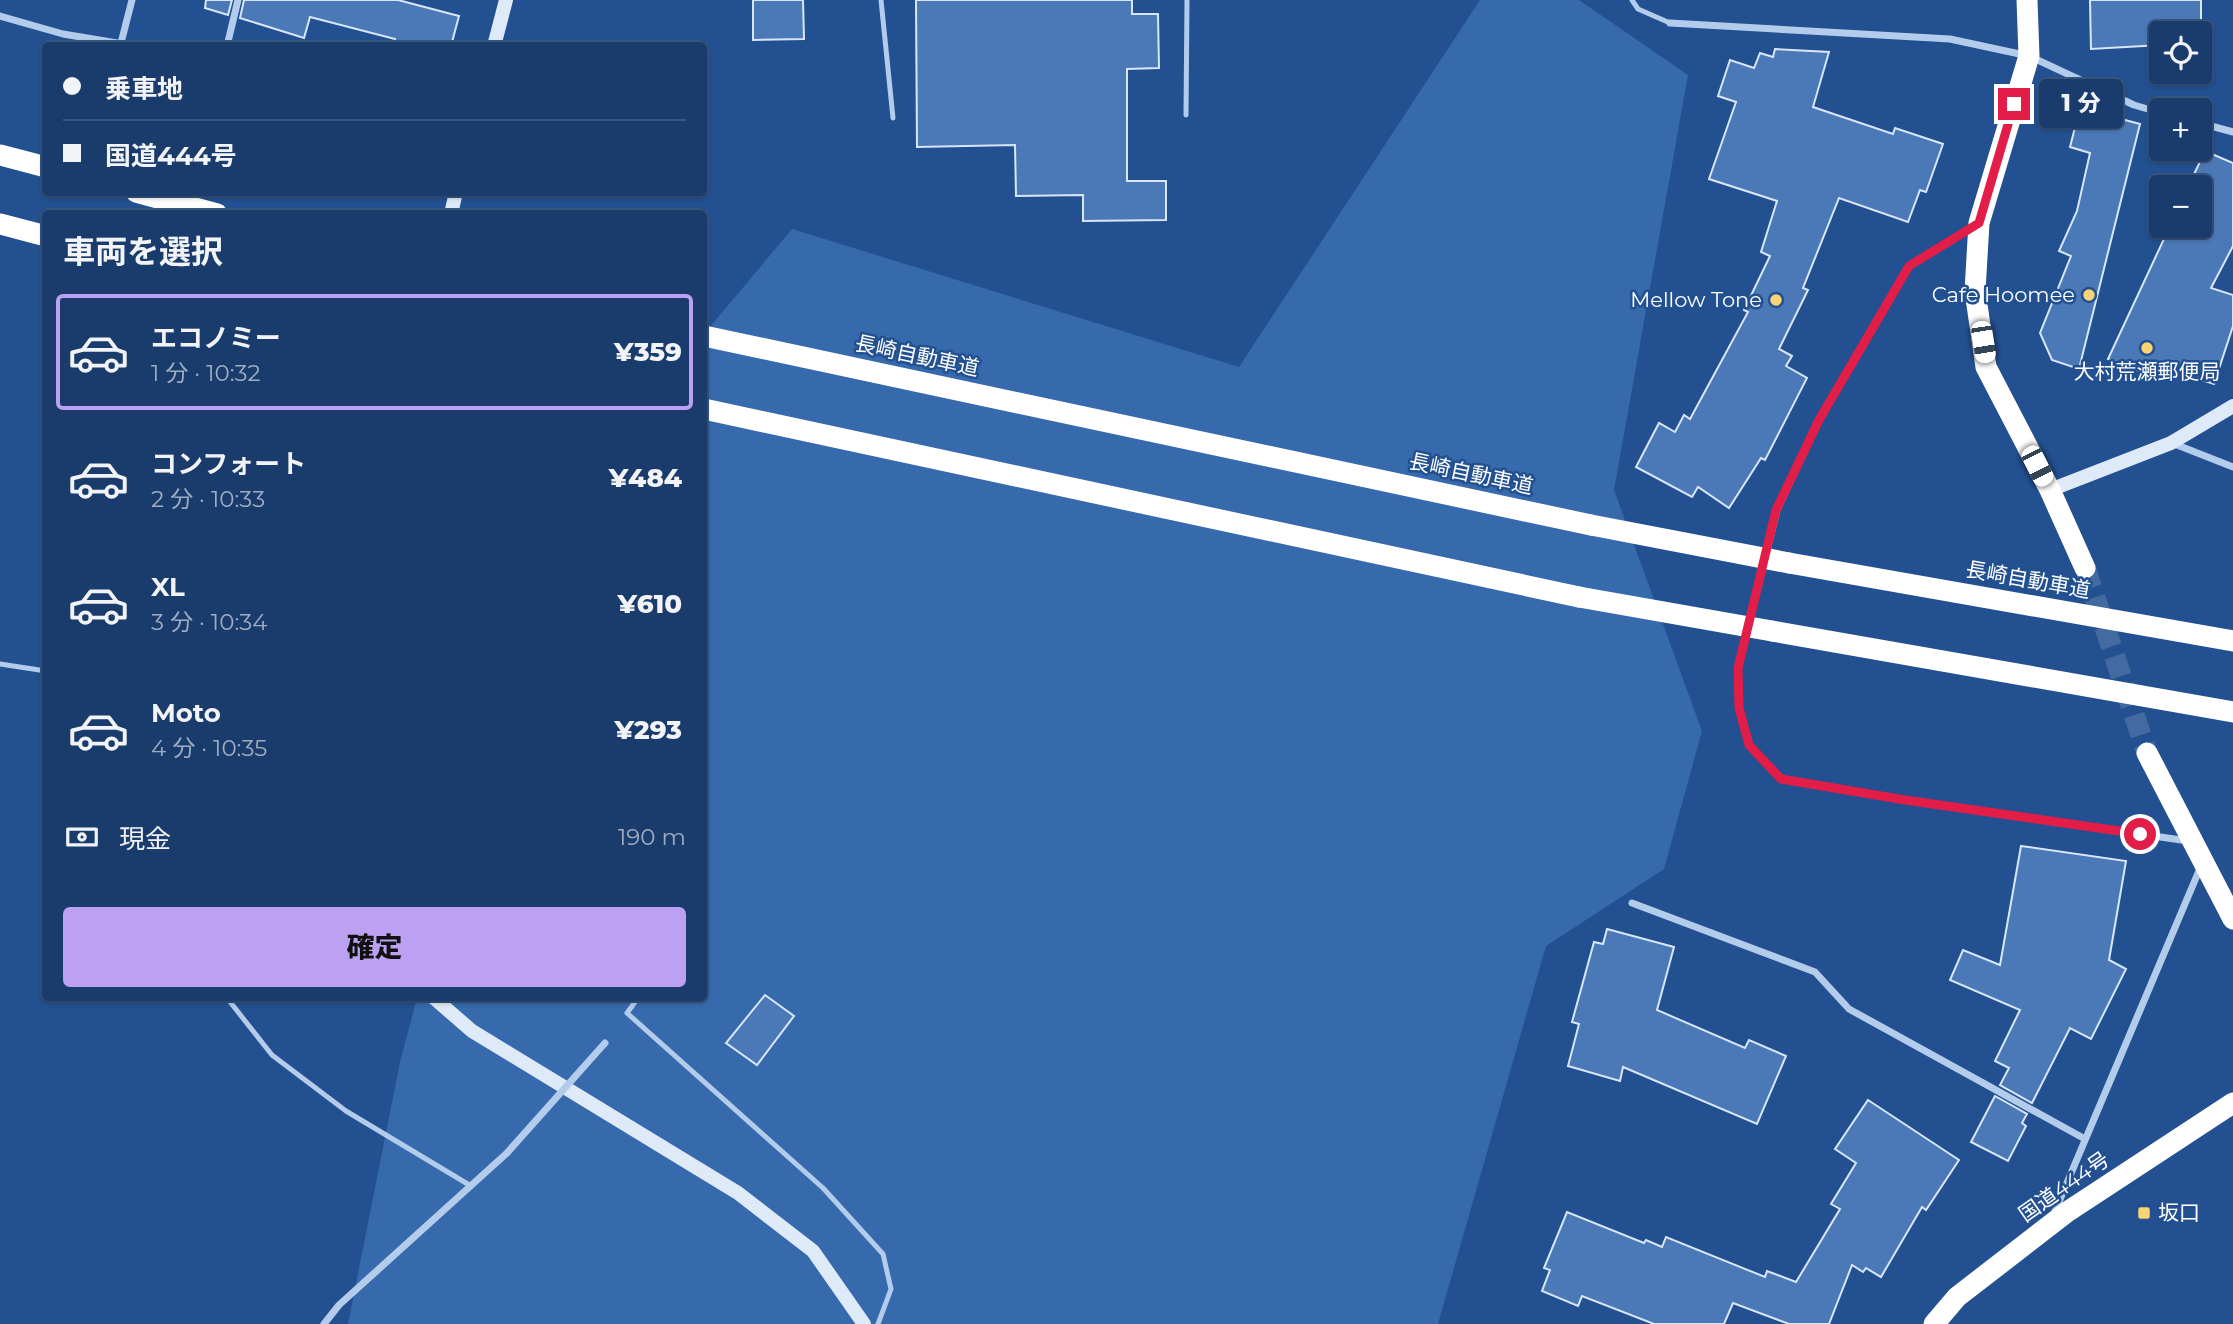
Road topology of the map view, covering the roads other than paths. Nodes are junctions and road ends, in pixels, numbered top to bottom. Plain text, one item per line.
1 (132, 0) edge
2 (238, 0) edge
3 (506, 0) edge
4 (881, 0) edge
5 (1187, 0) edge
6 (1632, 0) edge
7 (2027, 0) edge
8 (0, 16) edge
9 (1670, 23) joint
10 (115, 42) edge
11 (121, 42) edge
12 (228, 42) edge
13 (495, 42) edge
14 (2029, 56) junction
15 (2149, 109) edge
16 (1186, 115) dead end
17 (893, 118) dead end
18 (2212, 126) edge
19 (2233, 132) edge
20 (0, 155) edge
21 (42, 166) edge
22 (151, 196) edge
23 (202, 210) edge
24 (0, 223) edge
25 (1979, 223) junction
26 (42, 235) edge
27 (707, 337) edge
28 (2233, 406) edge
29 (707, 410) edge
30 (2171, 443) junction
31 (2233, 467) edge
32 (2050, 490) junction
33 (2085, 568) tunnel mouth
34 (2233, 641) edge
35 (0, 664) edge
36 (42, 670) edge
37 (2233, 712) edge
38 (2147, 753) tunnel mouth
39 (2192, 841) junction
40 (2203, 862) junction
41 (1632, 903) dead end
42 (2233, 919) edge
43 (229, 1001) edge
44 (437, 1001) edge
45 (636, 1001) edge
46 (605, 1043) dead end
47 (2233, 1103) edge
48 (2085, 1139) junction
49 (471, 1186) junction
50 (2048, 1227) junction
51 (324, 1324) edge
52 (864, 1324) edge
53 (878, 1324) edge
54 (1934, 1324) edge

1 - 11 street
2 - 12 street
3 - 13 street
4 - 17 lane
5 - 16 lane
6 - 9 lane
7 - 14 highway
8 - 10 street
9 - 14 street
14 - 15 street
14 - 25 highway
18 - 19 street
20 - 21 highway
22 - 23 highway
24 - 26 highway
25 - 32 highway
25 - 39 street
27 - 34 highway, 長崎自動車道, bridge
28 - 30 street
29 - 37 highway, bridge
30 - 31 street
30 - 32 street
32 - 33 highway
35 - 36 lane
38 - 39 highway
39 - 40 highway
40 - 42 highway
40 - 48 street
41 - 48 street
43 - 49 lane
44 - 52 street
45 - 53 lane
46 - 49 street, bridge
47 - 50 highway, 国道444号
48 - 50 street
49 - 51 street
50 - 54 highway, 国道444号

